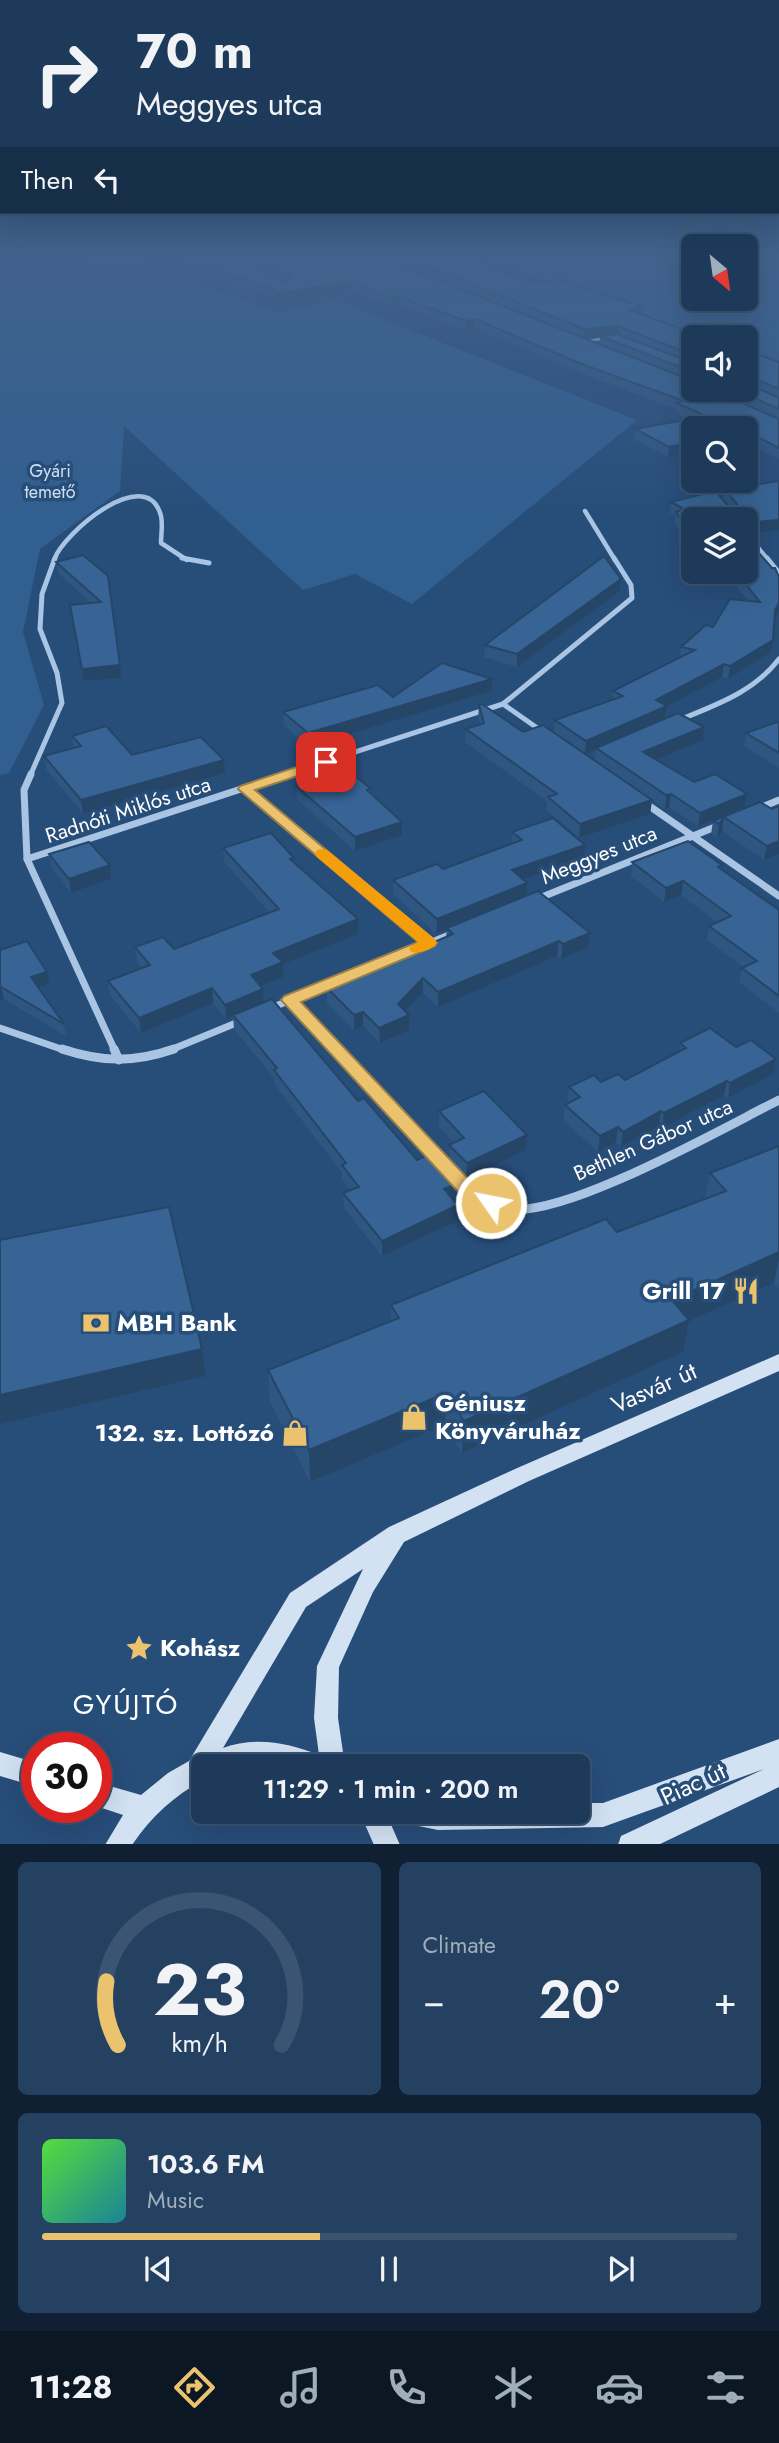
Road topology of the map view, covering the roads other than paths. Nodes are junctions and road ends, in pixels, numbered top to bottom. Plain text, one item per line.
1 (590, 341) edge
2 (584, 342) joint
3 (596, 346) edge
4 (585, 511) dead end
5 (758, 548) edge
6 (209, 564) dead end
7 (779, 573) edge
8 (779, 659) edge
9 (503, 704) junction
10 (668, 724) edge
11 (554, 739) edge
12 (245, 789) junction
13 (638, 798) edge
14 (779, 800) edge
15 (754, 811) edge
16 (730, 821) edge
17 (692, 836) junction
18 (27, 859) junction
19 (779, 897) edge
20 (529, 902) edge
21 (467, 928) edge
22 (429, 943) junction
23 (290, 1000) junction
24 (267, 1010) edge
25 (255, 1015) edge
26 (0, 1028) edge
27 (119, 1060) junction
28 (779, 1101) edge
29 (779, 1362) edge
30 (397, 1534) junction
31 (779, 1751) edge
32 (207, 1754) edge
33 (252, 1754) edge
34 (274, 1754) edge
35 (330, 1754) edge
36 (0, 1764) edge
37 (21, 1770) edge
38 (191, 1773) edge
39 (779, 1774) edge
40 (112, 1799) edge
41 (142, 1808) junction
42 (590, 1815) edge
43 (378, 1824) edge
44 (117, 1844) edge
45 (388, 1844) edge
46 (630, 1844) edge

1 - 2 lane
2 - 3 street
4 - 9 street, Radnóti Miklós utca
5 - 7 street
6 - 18 street
8 - 10 street
9 - 11 street
9 - 12 street, Radnóti Miklós utca
12 - 18 street, Radnóti Miklós utca
12 - 22 street
13 - 17 street
14 - 15 street
16 - 17 street, Meggyes utca
17 - 19 street
17 - 20 street, Meggyes utca
18 - 27 street
21 - 22 street
22 - 23 street
23 - 24 street
23 - 28 street, Bethlen Gábor utca
25 - 27 street
26 - 27 street
29 - 30 street, Vasvár út
30 - 32 street, Vasvár út
30 - 35 street
31 - 42 street
33 - 34 street
36 - 37 street
38 - 41 street
39 - 46 street, Piac út
40 - 41 street
41 - 44 street
43 - 45 street

